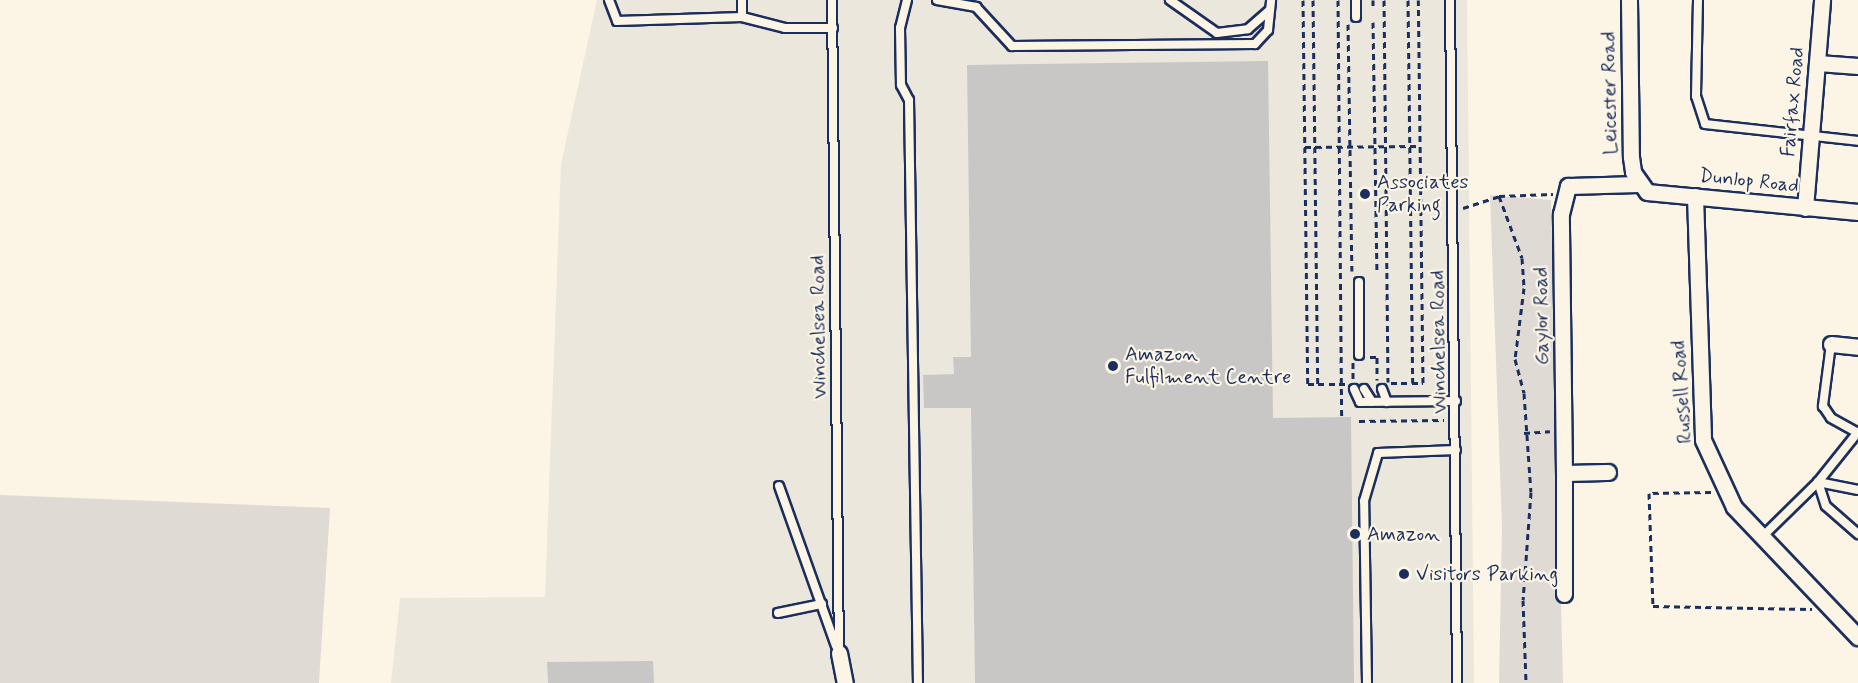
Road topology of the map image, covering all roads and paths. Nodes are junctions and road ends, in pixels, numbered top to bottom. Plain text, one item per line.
1 (609, 0) edge
2 (741, 0) edge
3 (832, 0) edge
4 (907, 0) edge
5 (937, 0) edge
6 (1170, 0) edge
7 (1271, 0) edge
8 (1304, 0) edge
9 (1313, 0) edge
10 (1338, 0) edge
11 (1356, 0) edge
12 (1373, 0) edge
13 (1383, 0) edge
14 (1408, 0) edge
15 (1418, 0) edge
16 (1450, 0) edge
17 (1629, 0) edge
18 (1698, 0) edge
19 (1822, 0) edge
20 (1373, 6) dead end
21 (1269, 11) junction
22 (742, 16) junction
23 (1356, 17) dead end
24 (1373, 22) dead end
25 (1348, 23) dead end
26 (833, 28) junction
27 (1818, 63) junction
28 (1858, 66) edge
29 (1812, 138) junction
30 (1858, 141) edge
31 (1375, 146) junction
32 (1385, 146) junction
33 (1410, 146) junction
34 (1420, 146) junction
35 (1305, 147) junction
36 (1315, 147) junction
37 (1340, 147) junction
38 (1350, 147) junction
39 (1639, 184) junction
40 (1568, 186) junction
41 (1499, 196) junction
42 (1695, 196) junction
43 (1470, 207) dead end
44 (1805, 208) junction
45 (1858, 212) edge
46 (1352, 271) dead end
47 (1377, 271) dead end
48 (1359, 282) dead end
49 (1830, 344) joint
50 (1858, 347) edge
51 (1359, 355) dead end
52 (1413, 383) junction
53 (1318, 384) junction
54 (1342, 384) junction
55 (1383, 385) junction
56 (1365, 386) junction
57 (1353, 387) junction
58 (1456, 401) junction
59 (1372, 402) junction
60 (1387, 402) junction
61 (1342, 417) dead end
62 (1456, 420) junction
63 (1359, 421) dead end
64 (1564, 430) junction
65 (1857, 432) edge
66 (1523, 434) junction
67 (1456, 450) junction
68 (1608, 472) dead end
69 (1563, 473) junction
70 (1818, 482) junction
71 (779, 486) dead end
72 (1722, 486) junction
73 (1858, 490) edge
74 (1858, 534) edge
75 (1761, 538) junction
76 (1564, 594) dead end
77 (1822, 602) junction
78 (822, 604) junction
79 (778, 613) dead end
80 (1858, 637) edge
81 (838, 653) junction
82 (845, 683) edge
83 (918, 683) edge
84 (1367, 683) edge
85 (1457, 683) edge
86 (1526, 683) edge

1 - 22 lane
2 - 22 lane
3 - 26 lane, Winchelsea Road
4 - 83 lane
5 - 21 lane
6 - 21 lane
7 - 21 lane
8 - 35 path
9 - 36 path
10 - 37 path
11 - 23 lane
12 - 20 path
13 - 32 path
14 - 33 path
15 - 34 path
16 - 58 lane, Winchelsea Road
17 - 39 street, Leicester Road
18 - 29 lane
19 - 27 street, Fairfax Road
22 - 26 lane
24 - 31 path
25 - 38 path
26 - 81 lane, Winchelsea Road
27 - 28 street
27 - 29 street, Fairfax Road
29 - 30 lane
29 - 44 street, Fairfax Road
31 - 32 path
31 - 38 path
31 - 47 path
32 - 33 path
32 - 55 path
33 - 34 path
33 - 52 path
34 - 52 path
35 - 36 path
35 - 53 path
36 - 37 path
36 - 53 path
37 - 38 path
37 - 54 path
38 - 46 path
39 - 40 street
39 - 42 street, Dunlop Road
40 - 41 path
40 - 64 street, Gaylor Road
41 - 43 path
41 - 66 path
42 - 44 street, Dunlop Road
42 - 72 street, Russell Road
44 - 45 street, Dunlop Road
48 - 51 lane
49 - 50 street
49 - 65 lane
52 - 55 path
53 - 54 path
54 - 57 path
54 - 61 path
55 - 56 path
55 - 57 path
55 - 60 lane
56 - 57 path
56 - 59 lane
57 - 59 lane
58 - 60 lane
58 - 62 lane, Winchelsea Road
59 - 60 lane
62 - 63 path
62 - 67 lane, Winchelsea Road
64 - 66 path
64 - 69 street, Gaylor Road
65 - 70 lane
66 - 86 path
67 - 84 lane
67 - 85 lane, Winchelsea Road
68 - 69 street
69 - 76 street, Gaylor Road
70 - 73 lane
70 - 74 lane
70 - 75 lane
71 - 78 lane
72 - 75 street, Russell Road
72 - 77 path
75 - 77 street, Russell Road
77 - 80 street, Russell Road
78 - 79 lane
78 - 81 lane
81 - 82 street

